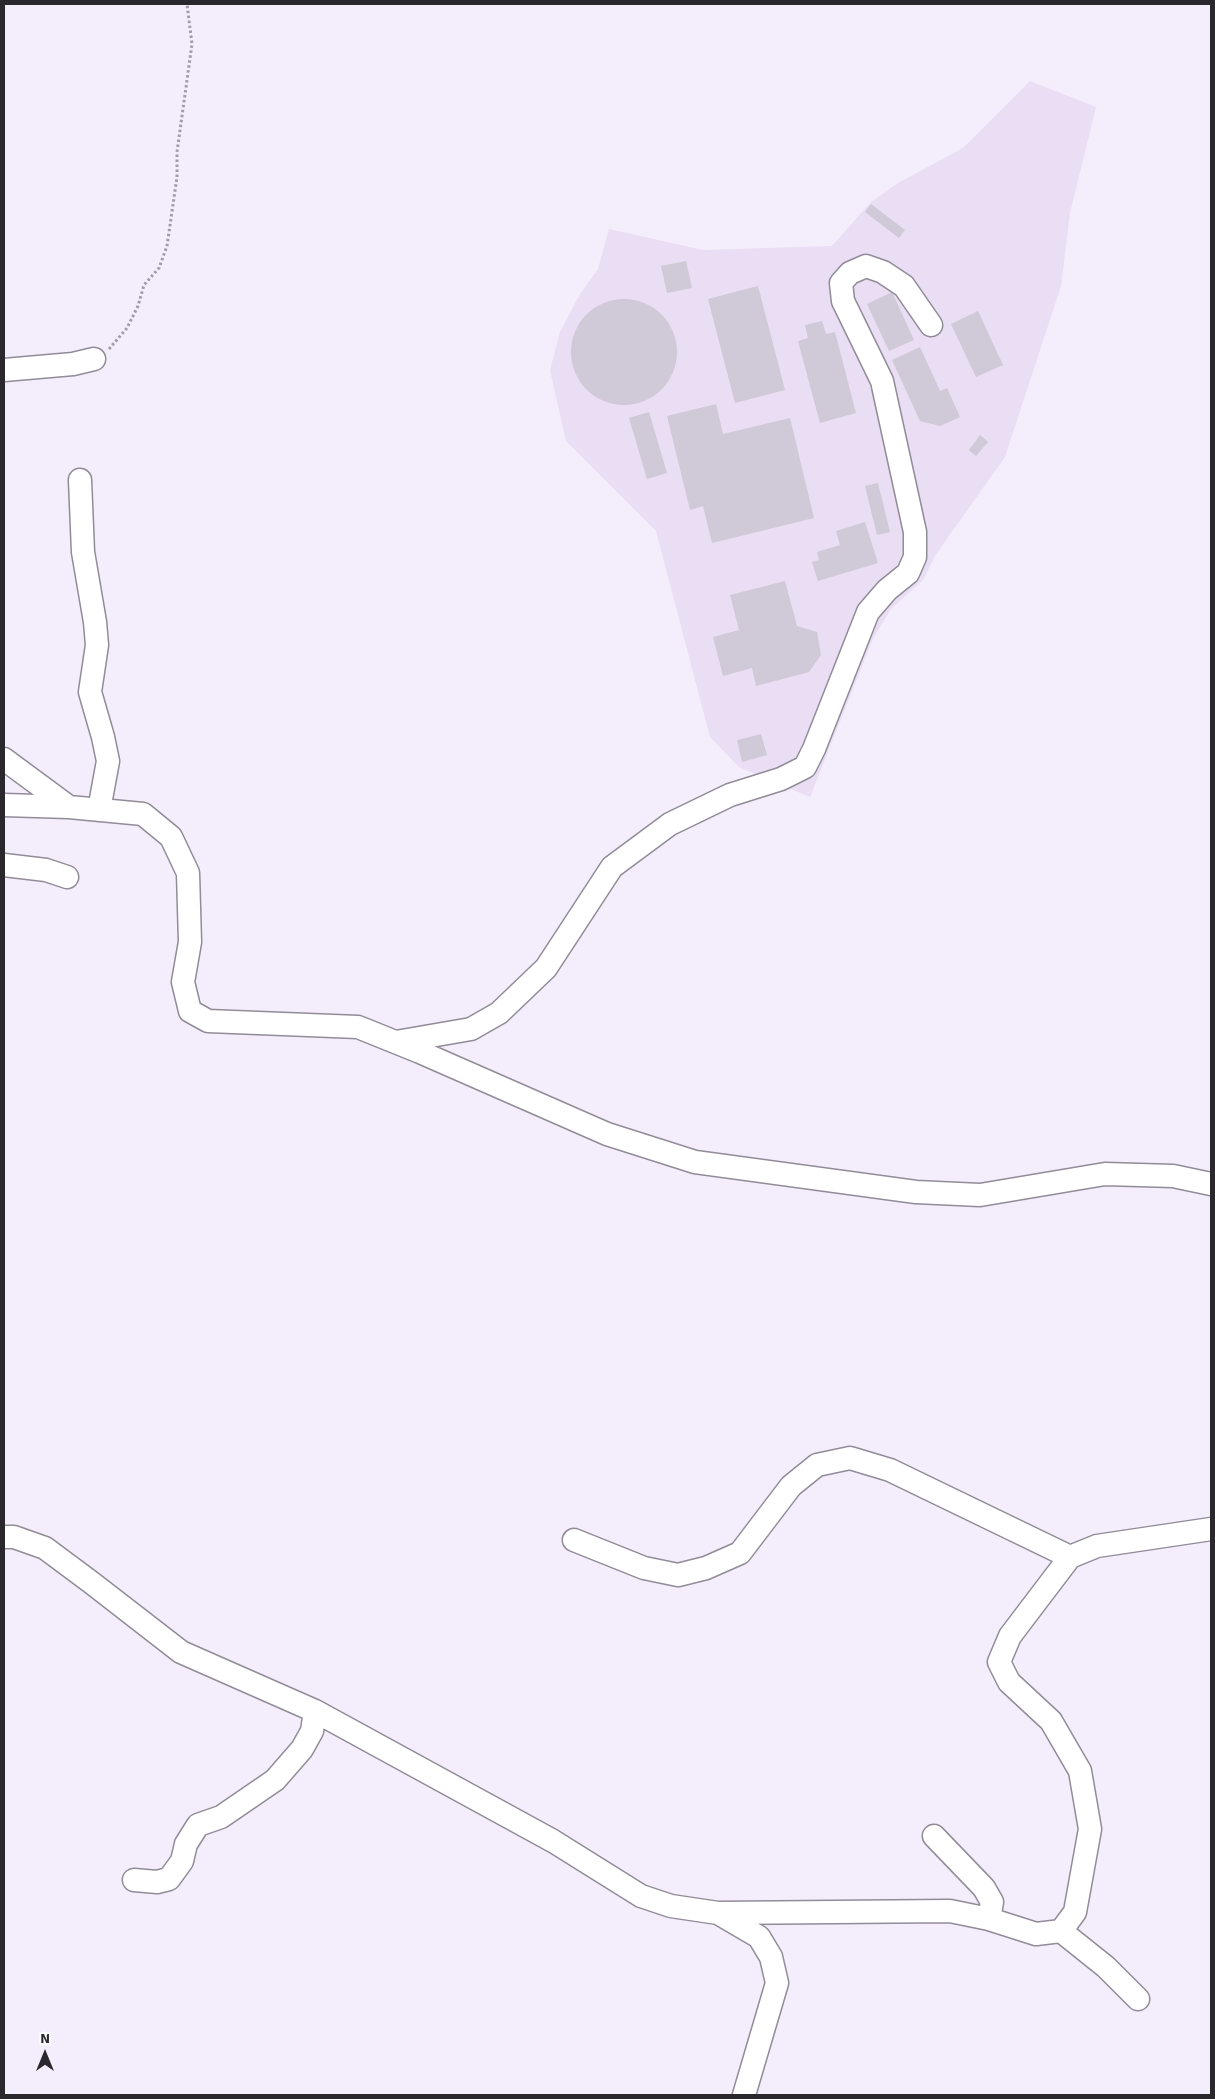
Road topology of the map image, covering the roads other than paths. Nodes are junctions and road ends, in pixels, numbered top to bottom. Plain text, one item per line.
1 (931, 326) dead end
2 (94, 359) road end
3 (4, 370) edge
4 (80, 480) dead end
5 (4, 759) edge
6 (4, 805) edge
7 (69, 807) junction
8 (99, 810) junction
9 (4, 865) edge
10 (67, 877) dead end
11 (396, 1042) junction
12 (1211, 1184) edge
13 (1211, 1529) edge
14 (7, 1533) edge
15 (574, 1540) dead end
16 (1070, 1557) junction
17 (315, 1711) junction
18 (934, 1836) dead end
19 (134, 1880) dead end
20 (718, 1913) junction
21 (989, 1919) junction
22 (1061, 1931) junction
23 (1138, 1999) dead end
24 (744, 2095) edge

1 - 11 street
2 - 3 street
4 - 8 street
5 - 7 street
6 - 7 street
7 - 8 street
8 - 11 street
9 - 10 street
11 - 12 street
13 - 16 street
14 - 17 street
15 - 16 street
16 - 22 street
17 - 19 street
17 - 20 street
18 - 21 street
20 - 21 street
20 - 24 street
21 - 22 street
22 - 23 street

